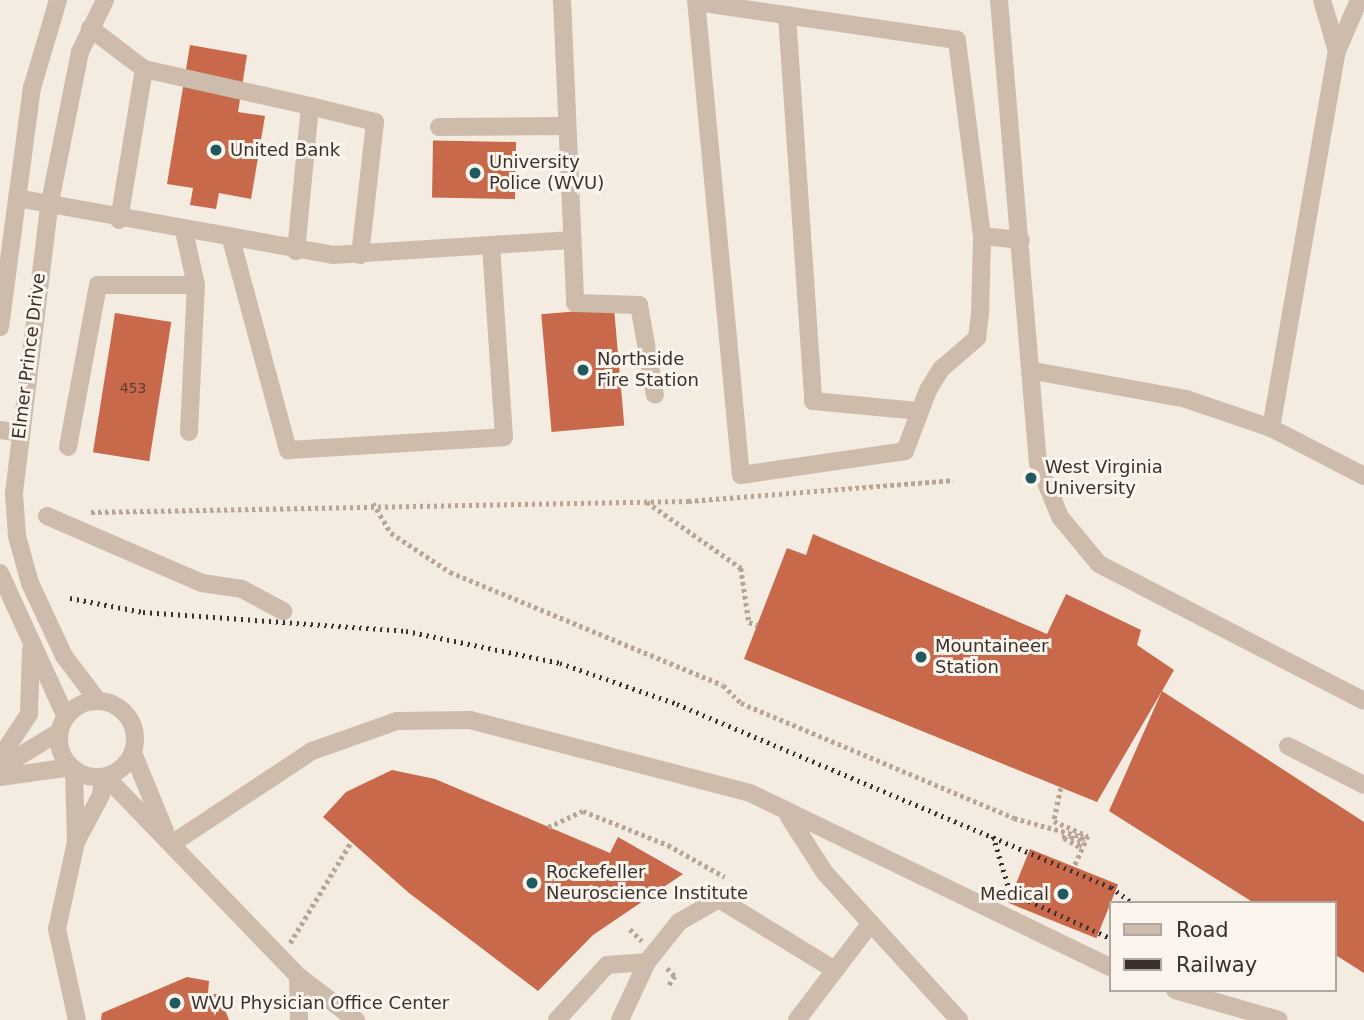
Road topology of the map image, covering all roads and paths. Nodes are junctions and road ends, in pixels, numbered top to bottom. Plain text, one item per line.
1 (58, 0) edge
2 (105, 0) edge
3 (562, 0) edge
4 (999, 0) edge
5 (1322, 0) edge
6 (1359, 0) edge
7 (696, 1) edge
8 (787, 15) junction
9 (90, 27) junction
10 (1337, 51) junction
11 (144, 69) junction
12 (310, 106) junction
13 (565, 126) junction
14 (439, 127) dead end
15 (16, 198) junction
16 (49, 207) junction
17 (119, 219) junction
18 (184, 231) junction
19 (982, 236) junction
20 (231, 239) junction
21 (570, 240) junction
22 (1021, 240) junction
23 (491, 247) junction
24 (296, 251) junction
25 (360, 255) junction
26 (196, 285) junction
27 (0, 327) edge
28 (1034, 371) junction
29 (655, 395) dead end
30 (918, 411) junction
31 (1271, 428) junction
32 (0, 430) edge
33 (190, 432) dead end
34 (19, 433) junction
35 (68, 447) dead end
36 (1364, 476) edge
37 (953, 480) dead end
38 (646, 502) junction
39 (373, 503) junction
40 (75, 512) dead end
41 (47, 516) dead end
42 (0, 573) edge
43 (283, 611) dead end
44 (757, 625) dead end
45 (28, 637) junction
46 (97, 701) junction
47 (1364, 701) edge
48 (62, 725) junction
49 (1288, 746) dead end
50 (133, 753) junction
51 (0, 758) edge
52 (0, 768) edge
53 (72, 768) junction
54 (0, 777) edge
55 (105, 777) junction
56 (1364, 785) edge
57 (1062, 788) dead end
58 (789, 817) junction
59 (548, 827) dead end
60 (76, 842) junction
61 (351, 842) dead end
62 (1085, 842) junction
63 (173, 843) junction
64 (1074, 867) dead end
65 (725, 877) dead end
66 (872, 923) junction
67 (289, 945) dead end
68 (647, 961) junction
69 (1108, 966) edge
70 (835, 970) junction
71 (298, 976) junction
72 (1182, 992) edge
73 (349, 1019) edge
74 (77, 1020) edge
75 (299, 1020) edge
76 (557, 1020) edge
77 (620, 1020) edge
78 (797, 1020) edge
79 (958, 1020) edge
80 (1279, 1020) edge

1 - 15 street, Elmer Prince Drive
2 - 9 street, Elmer Prince Drive
3 - 13 street
4 - 22 street
5 - 10 street
6 - 10 street
7 - 8 street
7 - 30 street
8 - 19 street
8 - 30 street
9 - 11 street
9 - 16 street, Elmer Prince Drive
10 - 31 street
11 - 12 street
11 - 17 street
12 - 24 street
12 - 25 street
13 - 14 street
13 - 21 street
15 - 16 street
15 - 27 street, Elmer Prince Drive
16 - 17 street
16 - 34 street, Elmer Prince Drive
17 - 18 street
18 - 20 street
18 - 26 street
19 - 22 street
19 - 30 street
20 - 23 street
20 - 24 street
21 - 23 street
21 - 29 street
22 - 28 street
23 - 25 street
24 - 25 street
26 - 33 street
26 - 35 street
28 - 31 street
28 - 47 street
31 - 36 street
32 - 34 street
34 - 46 street, Elmer Prince Drive
37 - 38 path
38 - 39 path
38 - 44 path
39 - 40 path
39 - 62 path, bridge
41 - 43 street
42 - 45 street
45 - 48 street
45 - 51 street
46 - 48 street
46 - 50 street
48 - 52 street
48 - 53 street
49 - 56 street
50 - 55 street
50 - 63 street
53 - 54 street
53 - 55 street
53 - 60 street
55 - 60 street
55 - 63 street
57 - 62 path
58 - 63 street
58 - 66 street
58 - 69 street
59 - 65 path
60 - 74 street
61 - 67 path
62 - 64 path
63 - 71 street
66 - 70 street
66 - 79 street
68 - 70 street
68 - 76 street
68 - 77 street
70 - 78 street
71 - 73 street
71 - 75 street
72 - 80 street

